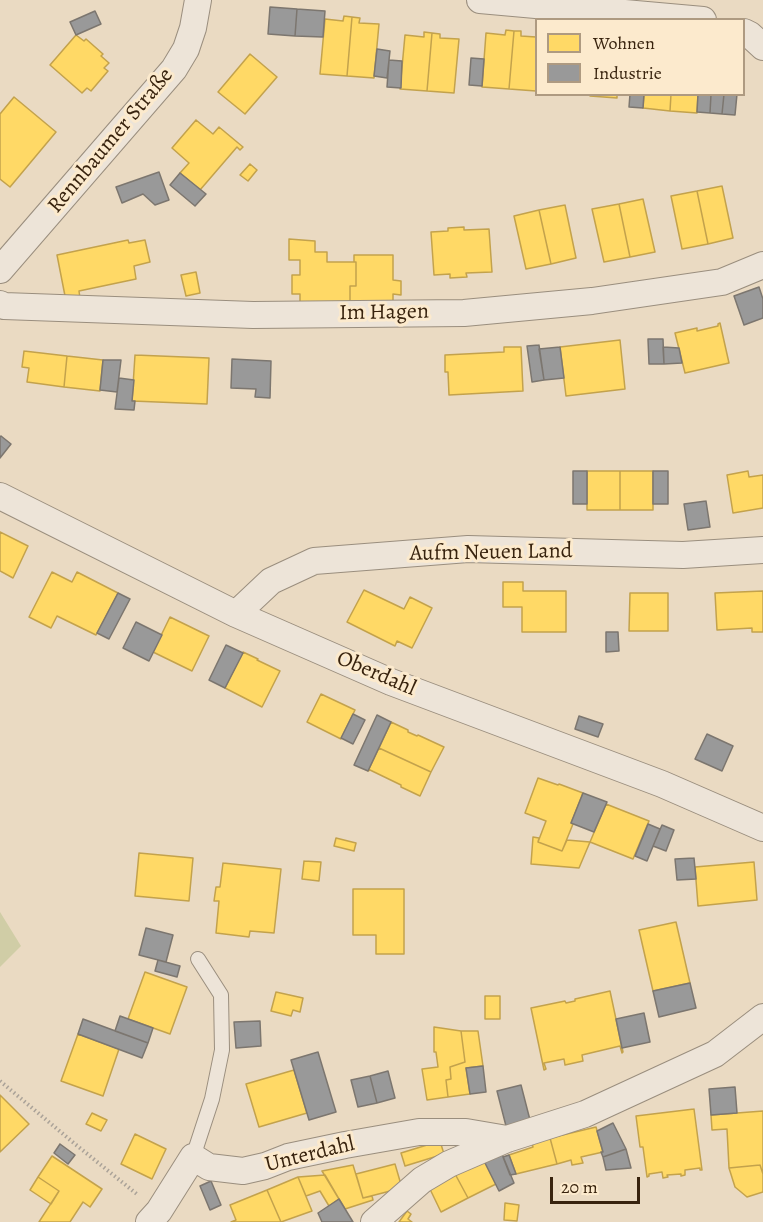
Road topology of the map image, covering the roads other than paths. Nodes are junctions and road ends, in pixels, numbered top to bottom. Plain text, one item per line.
1 (198, 0) edge
2 (480, 0) edge
3 (681, 18) edge
4 (745, 32) edge
5 (763, 47) edge
6 (763, 265) edge
7 (0, 270) edge
8 (0, 304) edge
9 (0, 496) edge
10 (763, 550) edge
11 (236, 614) junction
12 (763, 828) edge
13 (198, 959) dead end
14 (763, 1017) edge
15 (507, 1139) junction
16 (193, 1157) junction
17 (154, 1217) edge
18 (374, 1222) edge

1 - 7 street, Rennbaumer Straße
2 - 3 street
4 - 5 street
6 - 8 street, Im Hagen
9 - 11 street, Oberdahl
10 - 11 street, Aufm Neuen Land
11 - 12 street, Oberdahl
13 - 16 lane
14 - 15 street, Unterdahl
15 - 16 street, Unterdahl
15 - 18 street, Unterdahl
16 - 17 street

